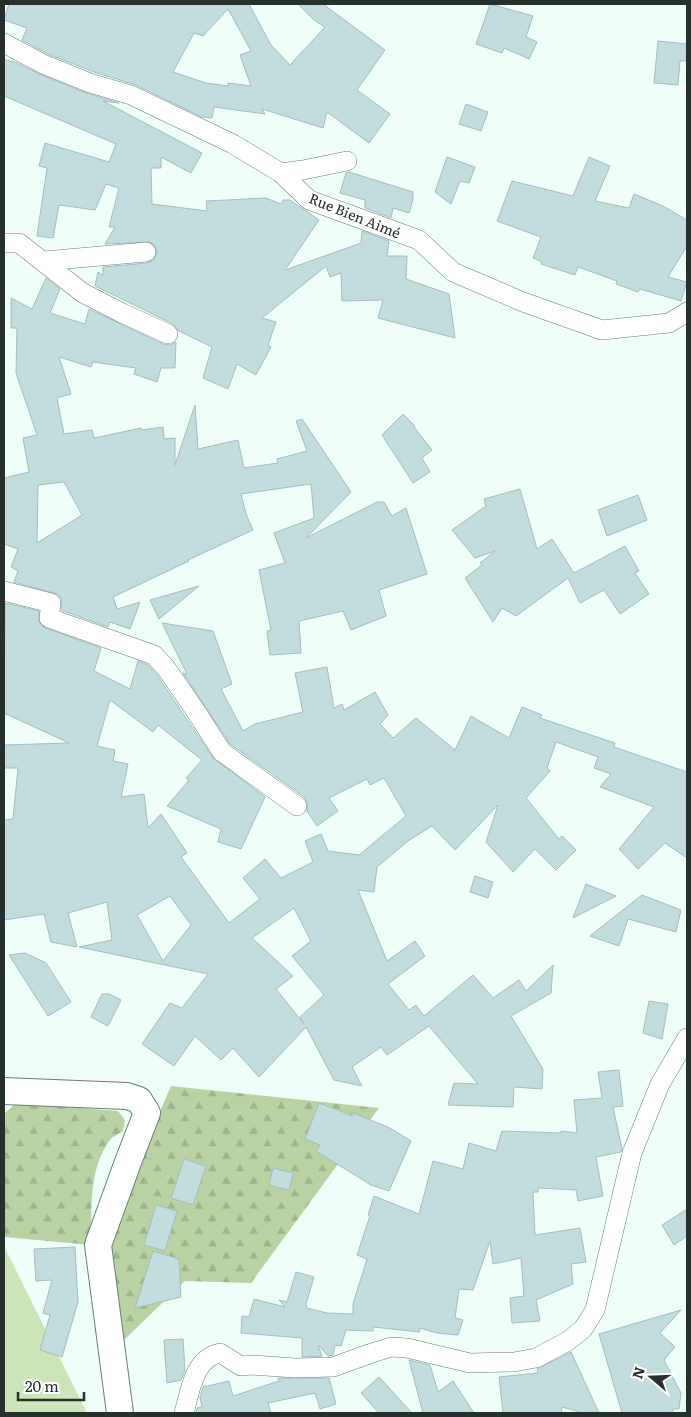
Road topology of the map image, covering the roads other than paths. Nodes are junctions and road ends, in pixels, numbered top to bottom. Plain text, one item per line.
1 (4, 44) edge
2 (347, 161) dead end
3 (281, 173) junction
4 (4, 243) edge
5 (146, 252) dead end
6 (44, 261) junction
7 (687, 312) edge
8 (168, 334) dead end
9 (4, 591) edge
10 (296, 806) dead end
11 (687, 1038) edge
12 (4, 1091) edge
13 (120, 1413) edge
14 (184, 1413) edge

1 - 3 street, Rue Bien Aimé
2 - 3 street
3 - 7 street, Rue Bien Aimé
4 - 6 street
5 - 6 street
6 - 8 street
9 - 10 street
11 - 14 street
12 - 13 street

